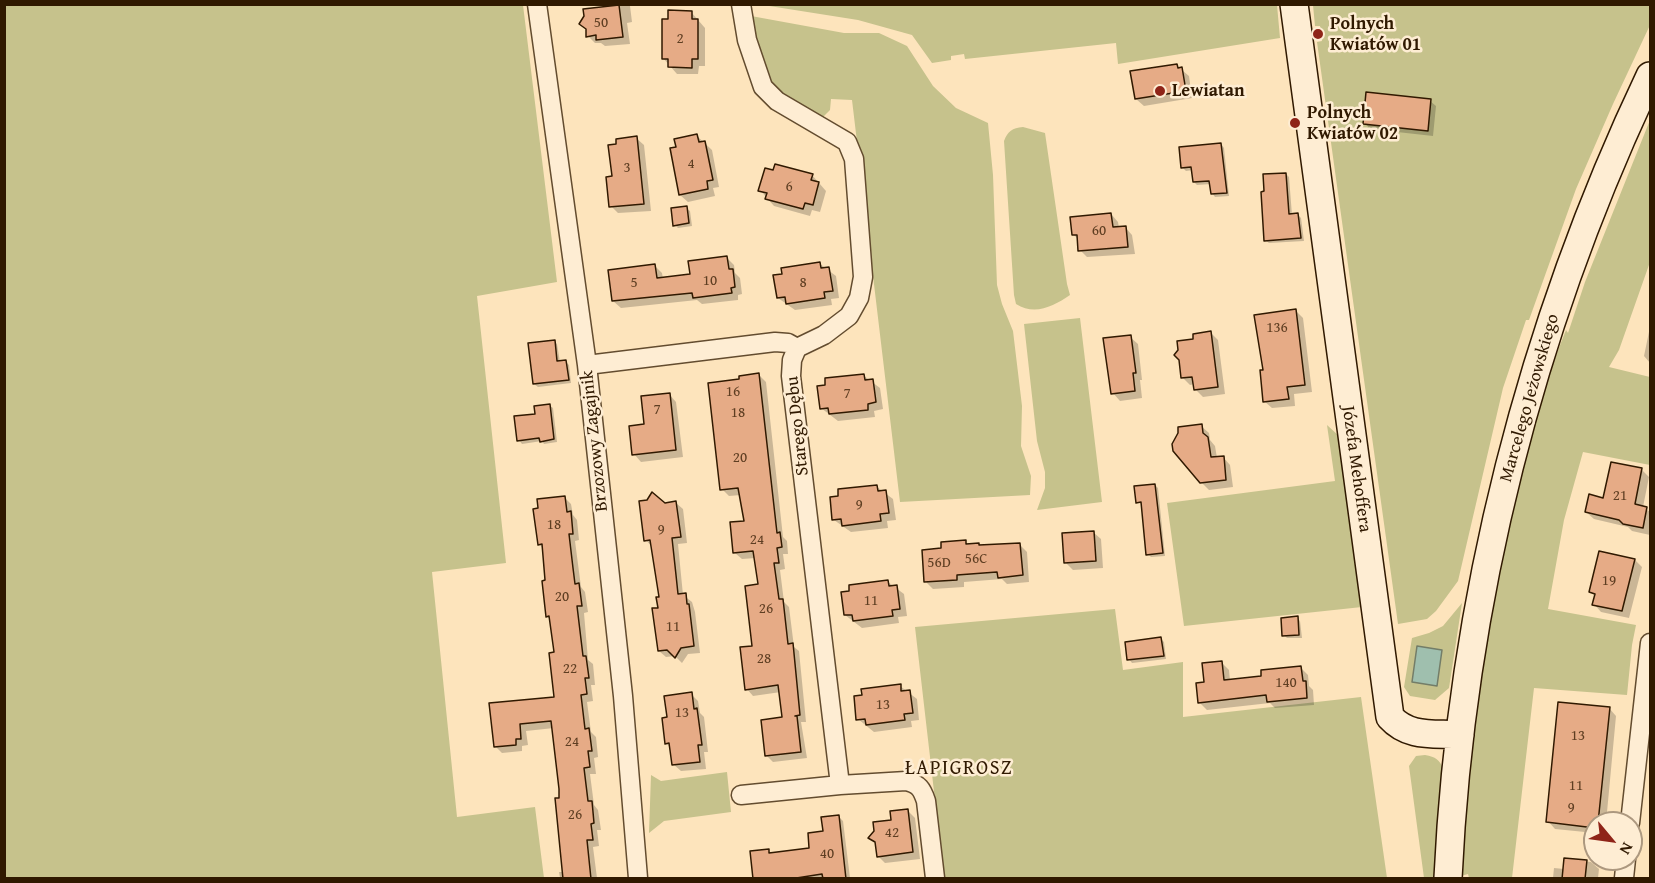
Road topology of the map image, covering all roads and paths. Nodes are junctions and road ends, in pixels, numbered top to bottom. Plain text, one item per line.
1 (537, 4) edge
2 (741, 4) edge
3 (1294, 4) edge
4 (1650, 76) edge
5 (797, 348) junction
6 (587, 366) junction
7 (1650, 643) edge
8 (1460, 735) junction
9 (840, 785) junction
10 (741, 795) dead end
11 (1631, 811) edge
12 (638, 879) edge
13 (935, 879) edge
14 (1449, 879) edge

1 - 6 street, Brzozowy Zagajnik
2 - 5 street
3 - 8 street, Józefa Mehoffera
4 - 8 street, Marcelego Jeżowskiego
5 - 6 street
5 - 9 street, Starego Dębu
6 - 12 street, Brzozowy Zagajnik
7 - 11 street
8 - 14 street
9 - 10 street
9 - 13 street

